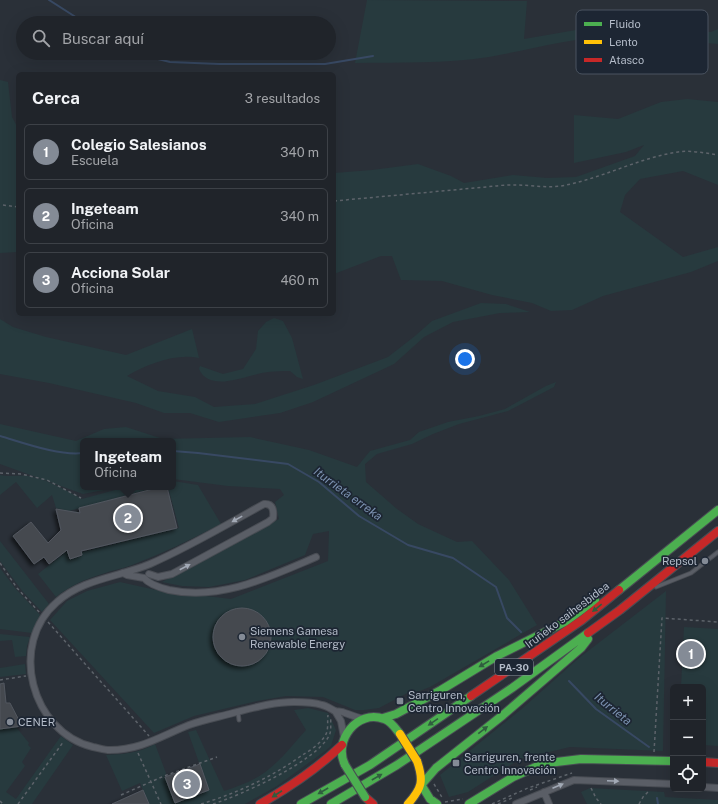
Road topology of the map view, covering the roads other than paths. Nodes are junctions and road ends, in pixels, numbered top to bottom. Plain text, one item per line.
1 (716, 512) edge
2 (718, 531) edge
3 (718, 538) edge
4 (718, 552) edge
5 (316, 557) dead end
6 (148, 565) junction
7 (122, 573) junction
8 (146, 576) junction
9 (656, 588) junction
10 (588, 640) junction
11 (238, 712) junction
12 (332, 713) junction
13 (383, 718) junction
14 (365, 719) junction
15 (239, 720) dead end
16 (452, 728) junction
17 (344, 737) junction
18 (342, 745) junction
19 (670, 762) edge
20 (706, 762) edge
21 (718, 763) edge
22 (422, 784) junction
23 (670, 784) edge
24 (706, 787) edge
25 (718, 788) edge
26 (544, 792) junction
27 (260, 804) edge
28 (301, 804) edge
29 (331, 804) edge
30 (373, 804) edge
31 (408, 804) edge
32 (437, 804) edge
33 (469, 804) edge
34 (516, 804) edge
35 (549, 804) edge

1 -> 13 main road
1 -> 28 main road, Iruñeko saihesbidea / PA-30
2 - 16 main road, PA-30
3 - 9 main road
4 - 9 lane
5 - 8 street
6 - 7 street
6 - 8 street
8 -> 6 street
7 - 8 street
7 - 11 street
9 - 10 main road
10 - 16 main road
22 -> 10 main road
11 - 12 street
11 - 15 lane
12 - 14 street
12 - 17 street
13 - 14 main road
13 - 22 main road, bridge
14 - 17 main road
29 -> 16 main road, PA-30
17 - 18 main road
18 -> 27 main road
18 - 30 main road, bridge
19 - 33 main road
20 - 21 main road
22 - 31 main road
22 - 32 main road
26 -> 23 street
24 - 25 street
26 - 34 street
26 - 35 street

